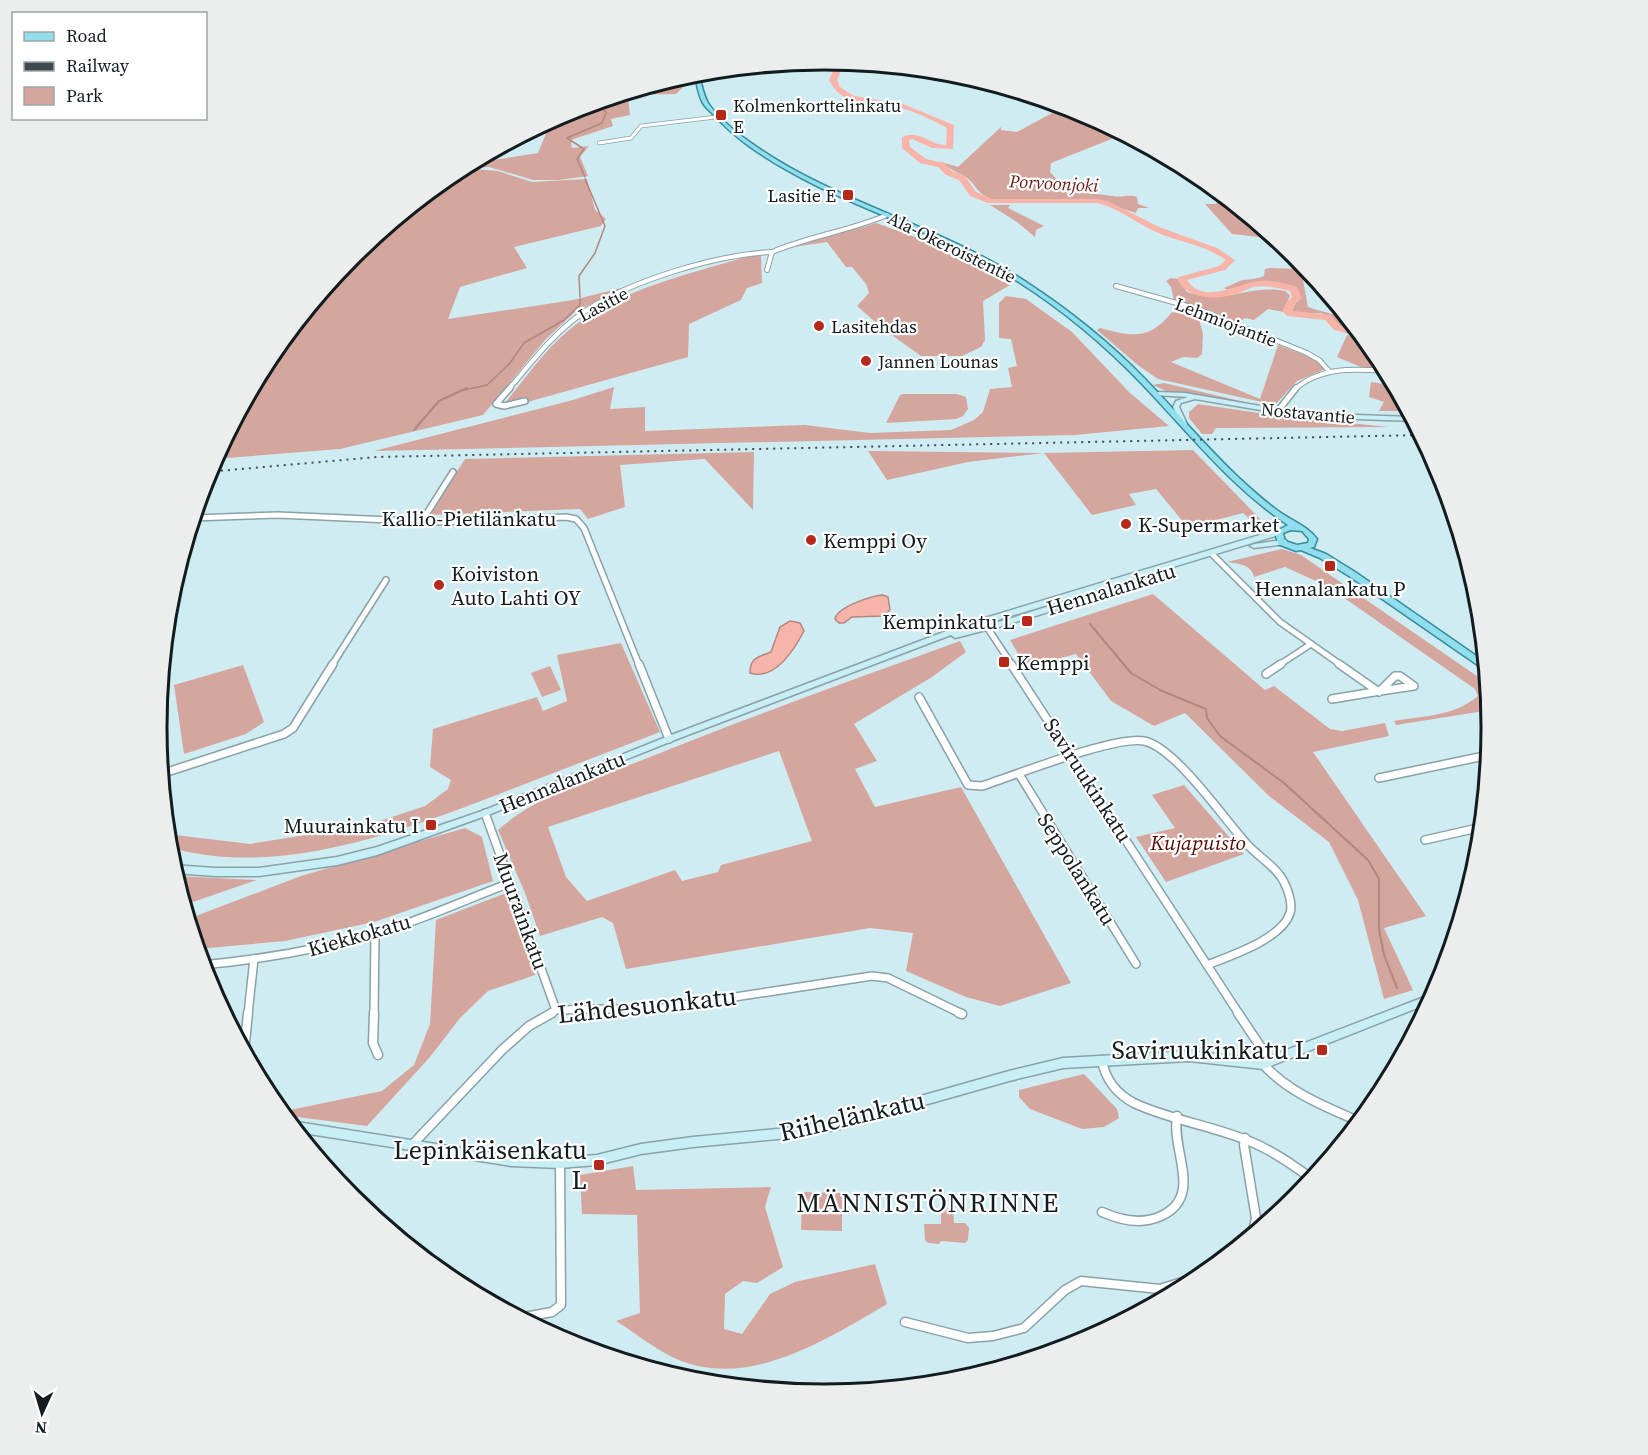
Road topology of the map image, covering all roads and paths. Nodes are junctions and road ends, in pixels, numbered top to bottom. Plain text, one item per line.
1 (696, 83) edge
2 (699, 83) edge
3 (701, 95) junction
4 (716, 117) junction
5 (599, 143) dead end
6 (887, 215) junction
7 (772, 252) junction
8 (767, 270) dead end
9 (1116, 286) dead end
10 (1329, 371) junction
11 (1376, 371) edge
12 (1158, 396) junction
13 (1186, 398) junction
14 (1205, 399) junction
15 (525, 401) dead end
16 (1277, 412) junction
17 (1403, 419) edge
18 (1184, 424) junction
19 (453, 472) dead end
20 (1263, 503) junction
21 (201, 518) edge
22 (422, 521) junction
23 (1298, 528) junction
24 (1281, 530) junction
25 (1282, 542) junction
26 (1313, 543) junction
27 (1304, 548) junction
28 (1213, 555) junction
29 (1352, 574) junction
30 (386, 580) dead end
31 (986, 624) junction
32 (1311, 644) junction
33 (1477, 661) edge
34 (1266, 674) dead end
35 (1379, 692) junction
36 (919, 697) dead end
37 (1332, 699) dead end
38 (669, 739) junction
39 (1074, 757) junction
40 (1480, 757) edge
41 (168, 772) edge
42 (1019, 774) junction
43 (1379, 778) dead end
44 (485, 813) junction
45 (1472, 829) edge
46 (1425, 840) dead end
47 (183, 869) edge
48 (510, 883) junction
49 (375, 934) junction
50 (254, 959) junction
51 (211, 964) edge
52 (1136, 964) dead end
53 (1208, 965) junction
54 (1420, 1003) edge
55 (556, 1010) junction
56 (962, 1014) dead end
57 (246, 1038) edge
58 (378, 1055) dead end
59 (1102, 1060) junction
60 (1267, 1062) junction
61 (1177, 1116) junction
62 (1352, 1118) edge
63 (303, 1127) edge
64 (1245, 1138) junction
65 (412, 1145) junction
66 (560, 1163) junction
67 (1306, 1174) edge
68 (1102, 1212) dead end
69 (1255, 1223) edge
70 (1166, 1288) edge
71 (531, 1316) edge
72 (905, 1322) dead end

1 - 3 main road, Ala-Okeroistentie
2 - 3 main road
3 - 4 main road, Ala-Okeroistentie
4 - 5 street
4 - 6 main road, Ala-Okeroistentie
6 - 7 street, Lasitie
6 - 12 main road, Ala-Okeroistentie
7 - 8 street
7 - 15 street, Lasitie
9 - 10 street, Lehmiojantie
10 - 11 street
10 - 16 street
12 - 13 street, Nostavantie
12 - 14 street, Nostavantie
12 - 18 main road, Ala-Okeroistentie
13 - 14 street, Nostavantie
13 - 18 street
14 - 16 street, Nostavantie
16 - 17 street, Nostavantie
18 - 20 main road, Ala-Okeroistentie
19 - 22 street
20 - 23 main road, Ala-Okeroistentie
20 - 24 main road, Ala-Okeroistentie
21 - 22 street, Kallio-Pietilänkatu
22 - 38 street, Kallio-Pietilänkatu
23 - 24 main road
23 - 26 main road, Ala-Okeroistentie
24 - 25 main road
24 - 28 street, Hennalankatu
25 - 27 main road
25 - 28 street, Hennalankatu
26 - 27 main road
26 - 29 main road
27 - 29 main road
28 - 31 street, Hennalankatu
28 - 32 street
29 - 33 main road
30 - 41 street
31 - 38 street, Hennalankatu
31 - 39 street, Saviruukinkatu
32 - 34 street
32 - 35 street
35 - 35 street
35 - 37 street
36 - 42 street
38 - 44 street, Hennalankatu
39 - 42 street
39 - 53 street, Saviruukinkatu
39 - 53 street
40 - 43 street
42 - 52 street, Seppolankatu
44 - 47 street, Hennalankatu
44 - 48 street, Muurainkatu
45 - 46 street
48 - 49 street, Kiekkokatu
48 - 55 street, Muurainkatu
49 - 50 street, Kiekkokatu
49 - 58 street
50 - 51 street, Kiekkokatu
50 - 57 street
53 - 60 street, Saviruukinkatu
54 - 60 street
55 - 56 street, Lähdesuonkatu
55 - 65 street, Lähdesuonkatu
59 - 60 street, Riihelänkatu
59 - 61 street
59 - 66 street, Riihelänkatu
60 - 62 street
61 - 64 street
61 - 68 street
63 - 65 street, Riihelänkatu
64 - 67 street
64 - 69 street
65 - 66 street, Riihelänkatu
66 - 71 street
70 - 72 street

